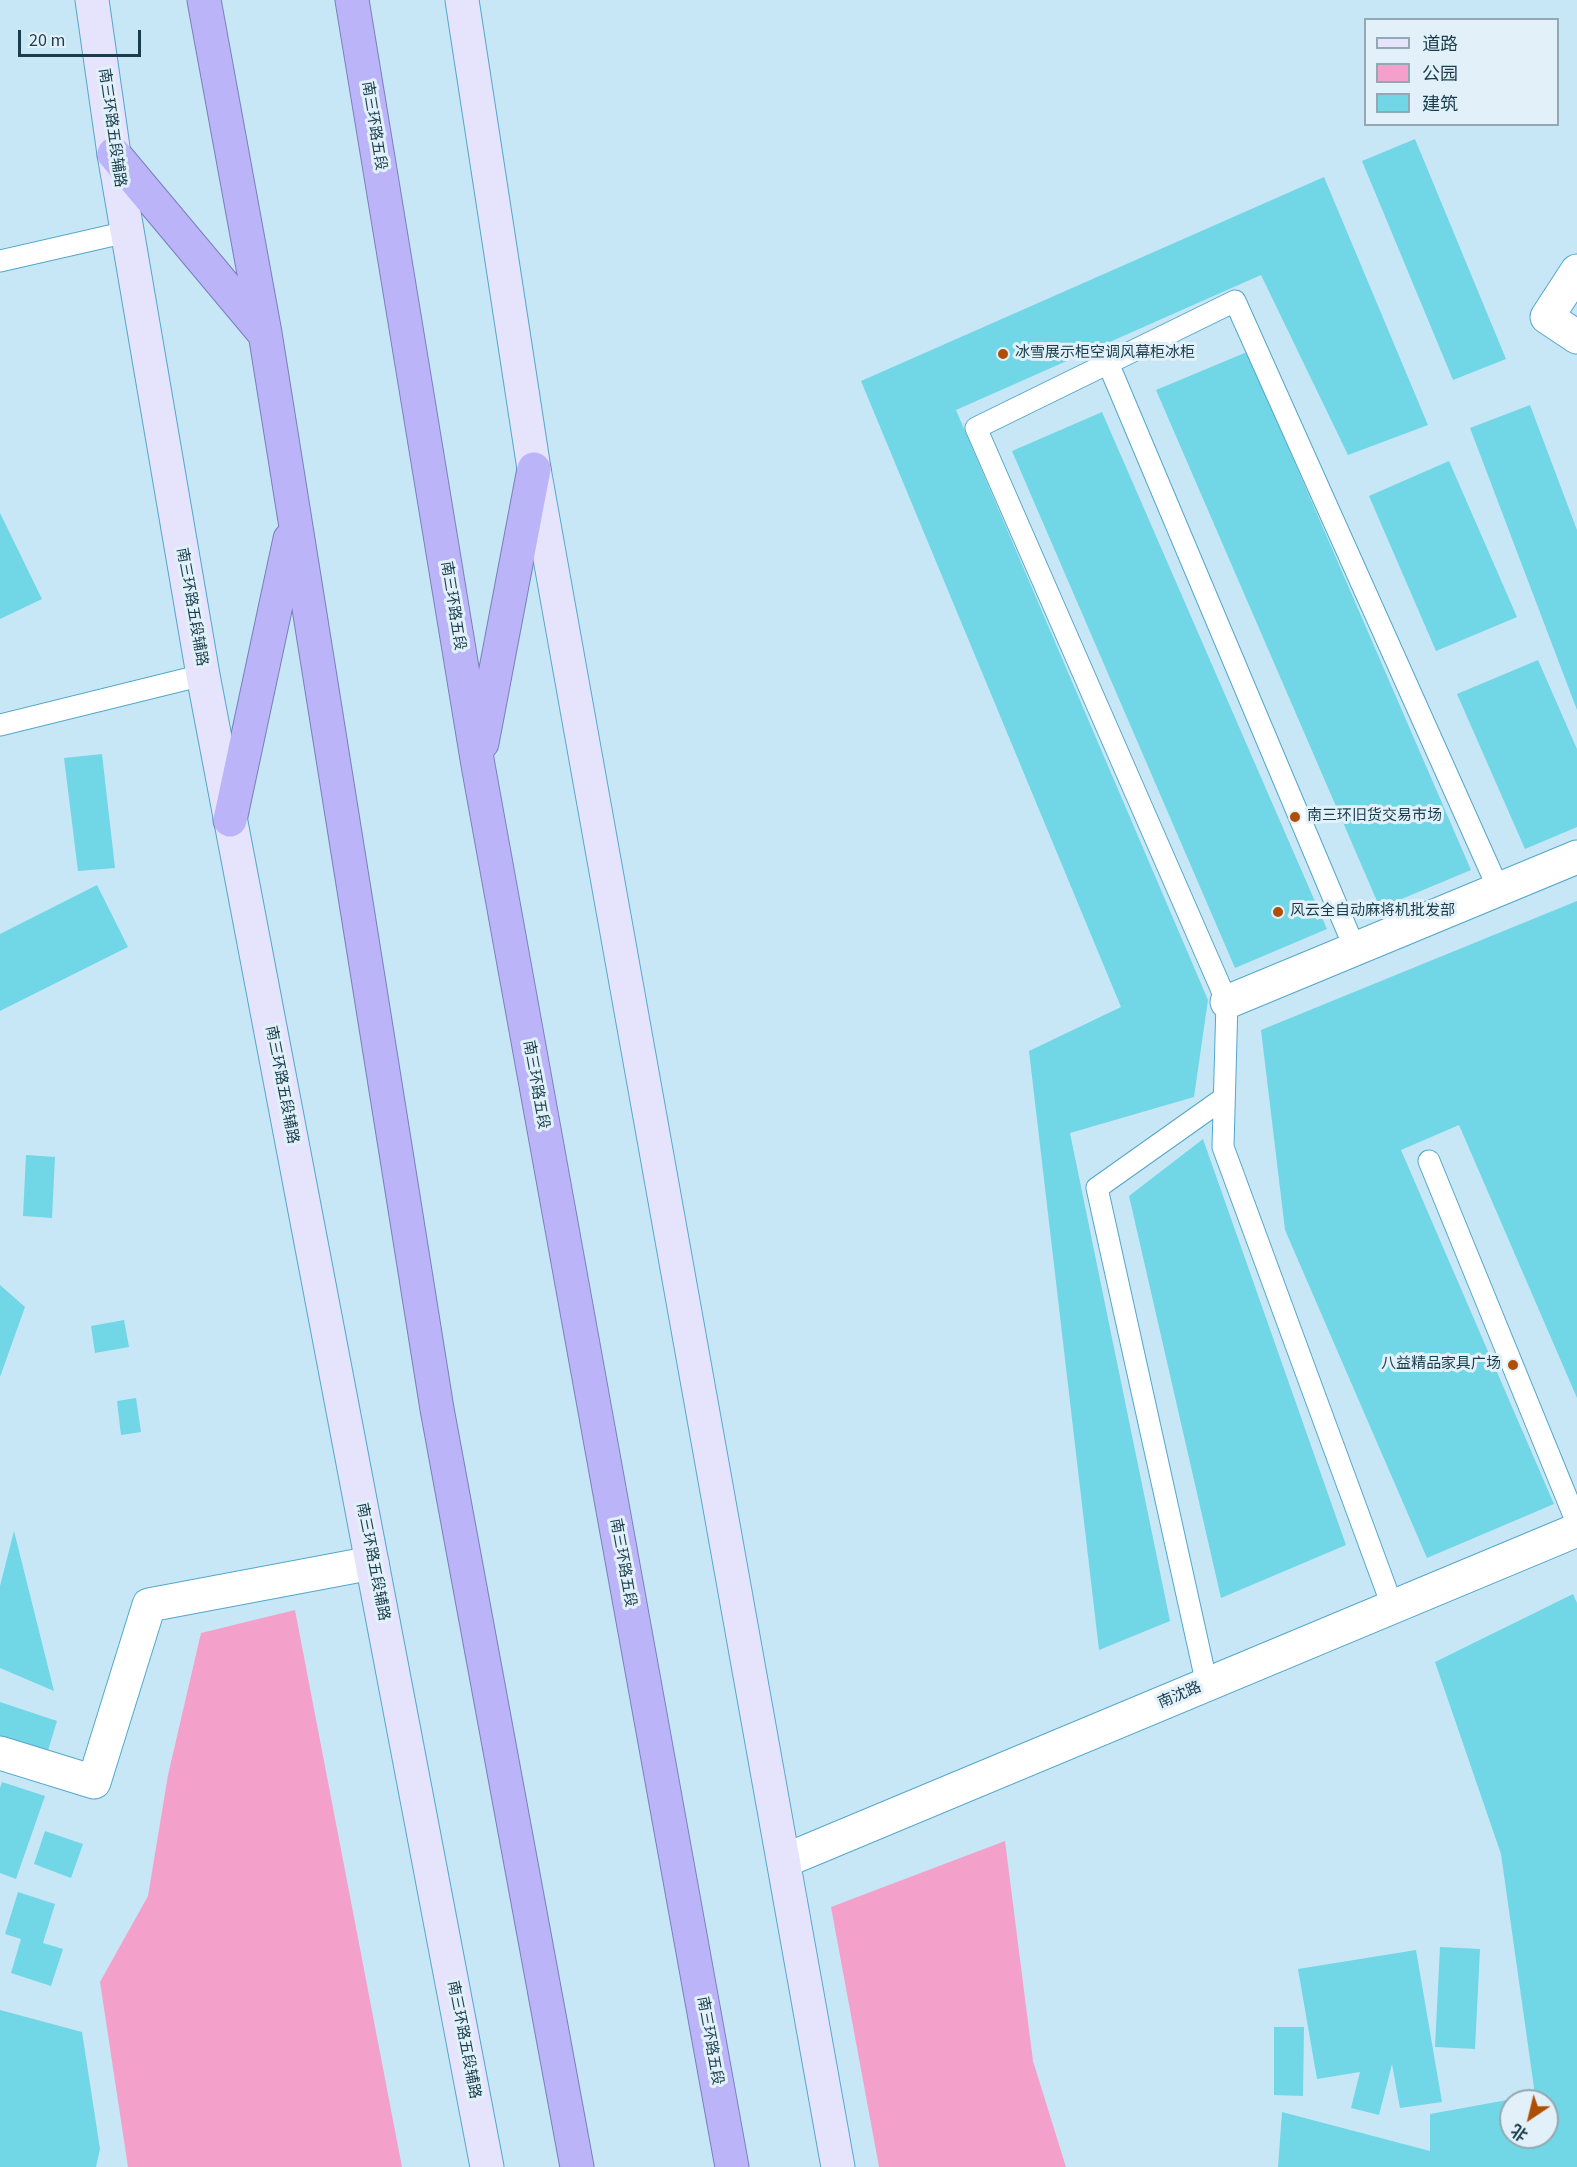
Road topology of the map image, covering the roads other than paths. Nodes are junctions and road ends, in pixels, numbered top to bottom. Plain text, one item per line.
1 (92, 0) edge
2 (204, 0) edge
3 (352, 0) edge
4 (462, 0) edge
5 (114, 154) junction
6 (127, 232) junction
7 (0, 261) edge
8 (1577, 271) edge
9 (265, 333) junction
10 (1577, 338) edge
11 (1108, 363) junction
12 (534, 469) junction
13 (294, 519) junction
14 (203, 675) junction
15 (0, 725) edge
16 (478, 765) junction
17 (230, 820) junction
18 (1577, 857) edge
19 (1498, 890) junction
20 (1355, 949) junction
21 (1227, 1002) junction
22 (1224, 1098) junction
23 (1429, 1161) dead end
24 (1577, 1523) edge
25 (1577, 1530) edge
26 (372, 1563) junction
27 (1392, 1608) junction
28 (1207, 1685) junction
29 (0, 1753) edge
30 (784, 1861) junction
31 (487, 2167) edge
32 (577, 2167) edge
33 (732, 2167) edge
34 (838, 2167) edge

1 - 5 main road, 南三环路五段辅路
2 - 9 highway
3 - 16 highway, 南三环路五段
4 - 12 main road
5 - 6 main road, 南三环路五段辅路
5 - 9 highway
6 - 7 lane
6 - 14 main road, 南三环路五段辅路
8 - 10 street
9 - 13 highway
11 - 19 lane
11 - 20 lane
11 - 21 lane
12 - 16 highway
12 - 30 main road
13 - 17 highway
13 - 32 highway
14 - 15 lane
14 - 17 main road, 南三环路五段辅路
16 - 33 highway, 南三环路五段
17 - 26 main road, 南三环路五段辅路
18 - 19 street
19 - 20 street
20 - 21 street
21 - 22 lane
22 - 27 lane
22 - 28 lane
23 - 24 lane
25 - 27 street, 南沈路
26 - 29 street
26 - 31 main road, 南三环路五段辅路
27 - 28 street, 南沈路
28 - 30 street, 南沈路
30 - 34 main road

